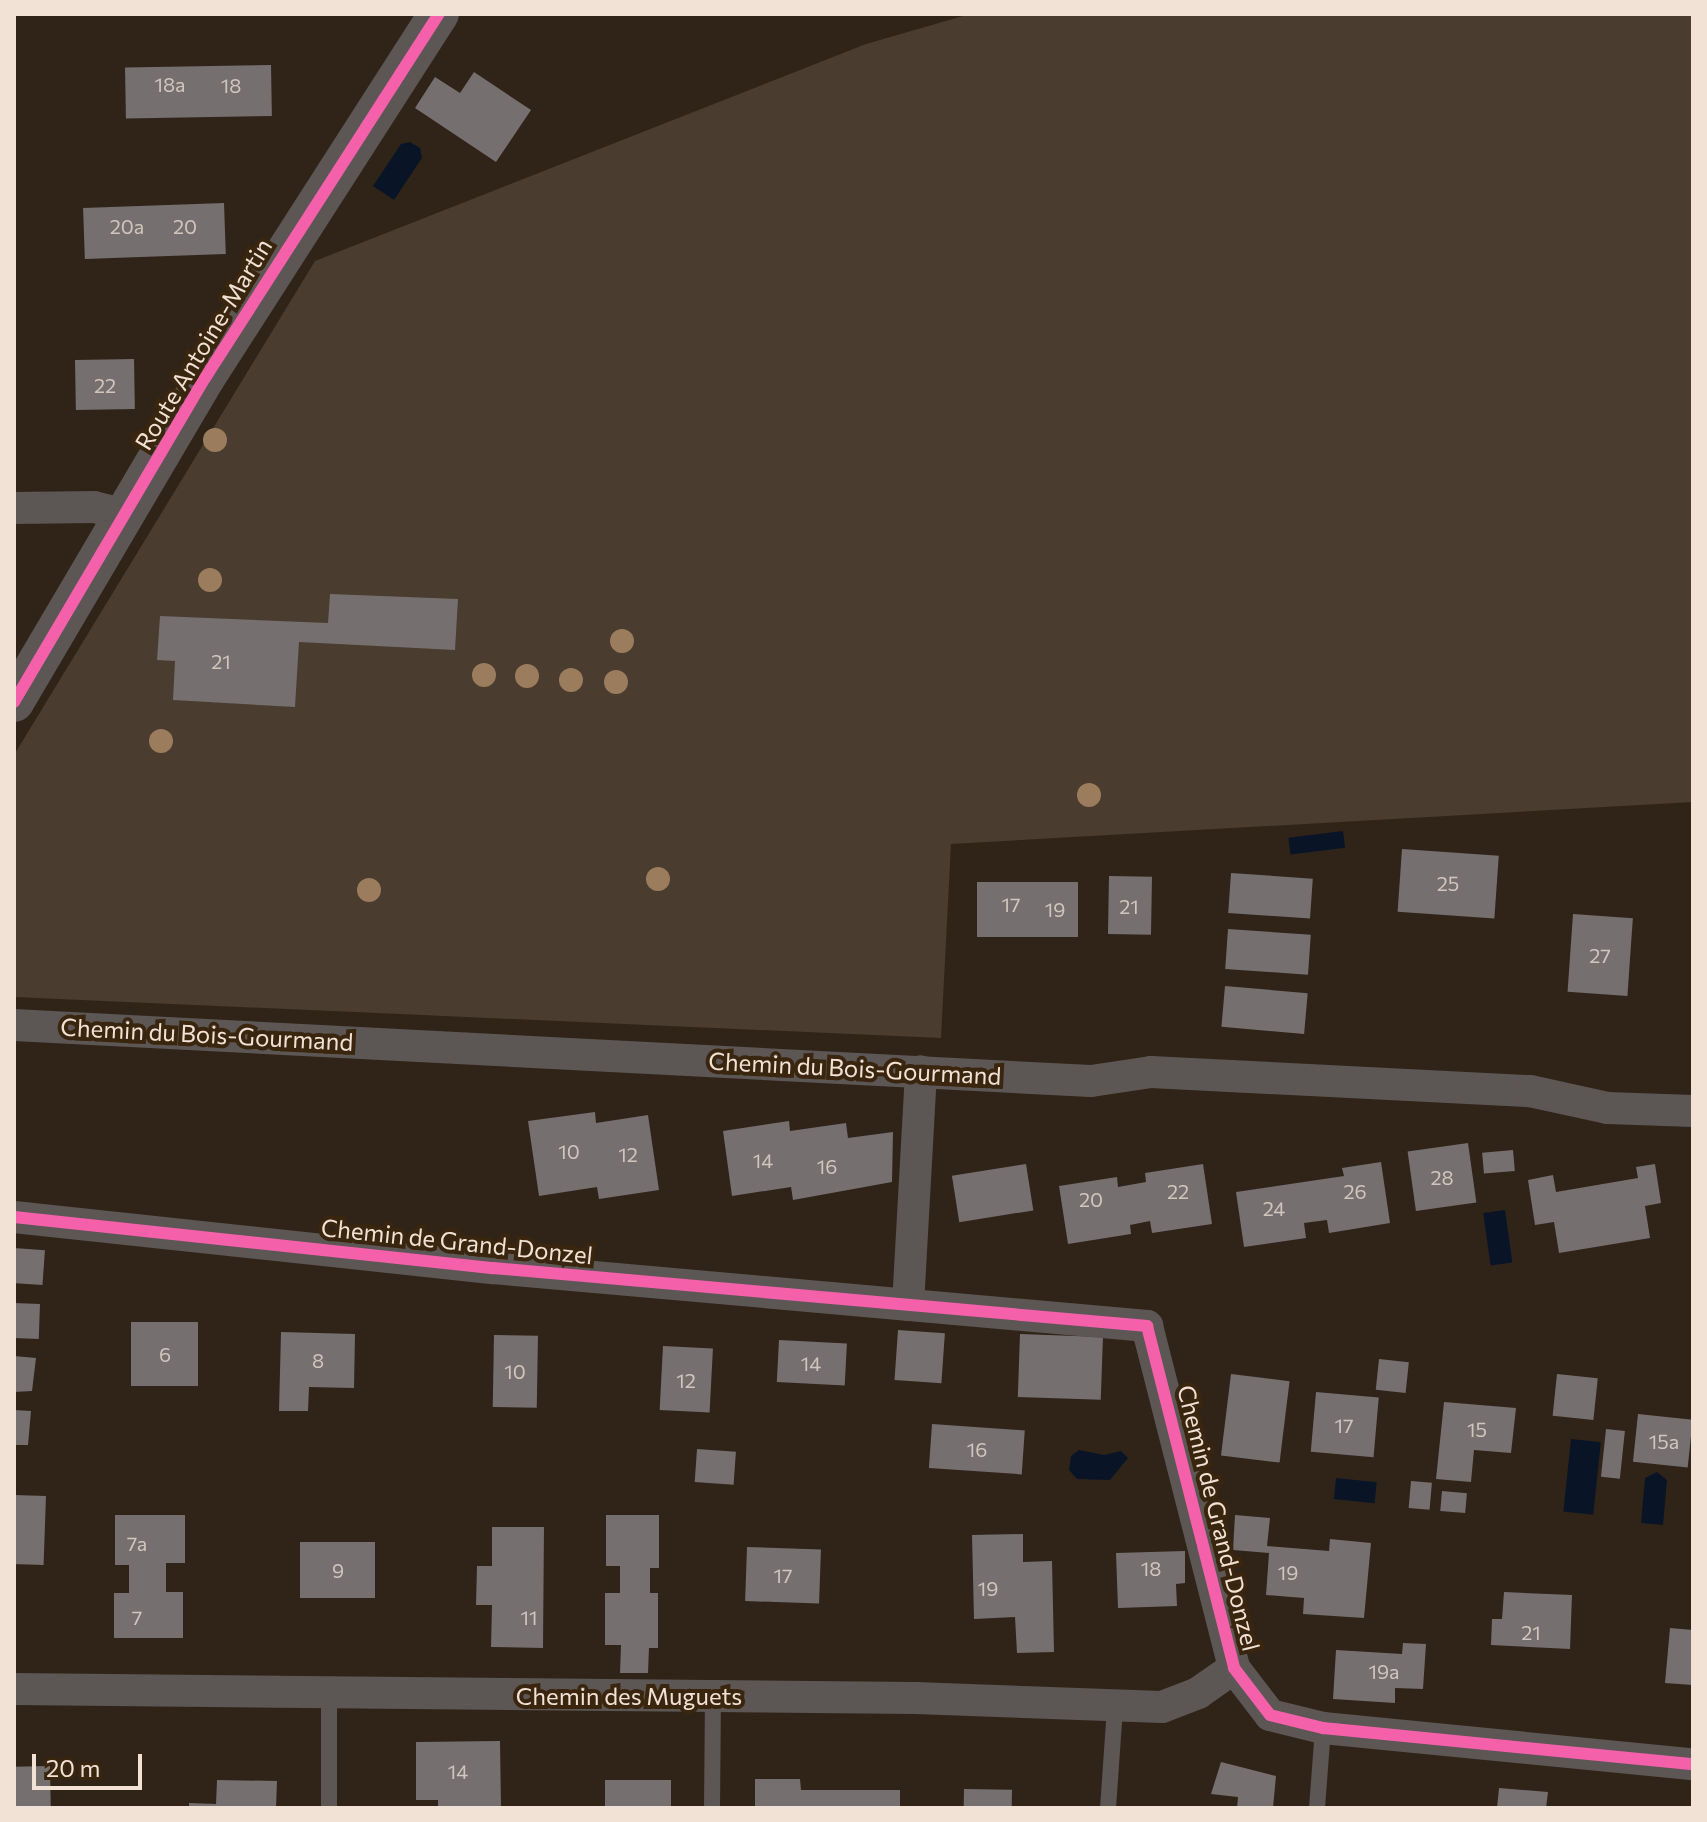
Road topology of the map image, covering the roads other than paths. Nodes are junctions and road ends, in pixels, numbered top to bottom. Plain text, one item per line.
1 (439, 14) edge
2 (14, 508) edge
3 (126, 515) junction
4 (14, 702) edge
5 (14, 1025) edge
6 (921, 1071) junction
7 (1693, 1111) edge
8 (14, 1217) edge
9 (902, 1304) junction
10 (1234, 1668) junction
11 (14, 1689) edge
12 (329, 1693) junction
13 (713, 1696) junction
14 (1115, 1707) junction
15 (1323, 1728) junction
16 (1693, 1764) edge
17 (329, 1808) edge
18 (712, 1808) edge
19 (1108, 1808) edge
20 (1317, 1808) edge

1 - 3 street, Route Antoine-Martin
2 - 3 street
3 - 4 street, Route Antoine-Martin
5 - 6 street, Chemin du Bois-Gourmand
6 - 7 street, Chemin du Bois-Gourmand
6 - 9 street
8 - 9 street, Chemin de Grand-Donzel
9 - 10 street, Chemin de Grand-Donzel
10 - 14 street, Chemin des Muguets
10 - 15 street, Chemin de Grand-Donzel
11 - 12 street, Chemin des Muguets
12 - 13 street, Chemin des Muguets
12 - 17 lane
13 - 14 street, Chemin des Muguets
13 - 18 lane
14 - 19 lane
15 - 16 street, Chemin de Grand-Donzel
15 - 20 lane

